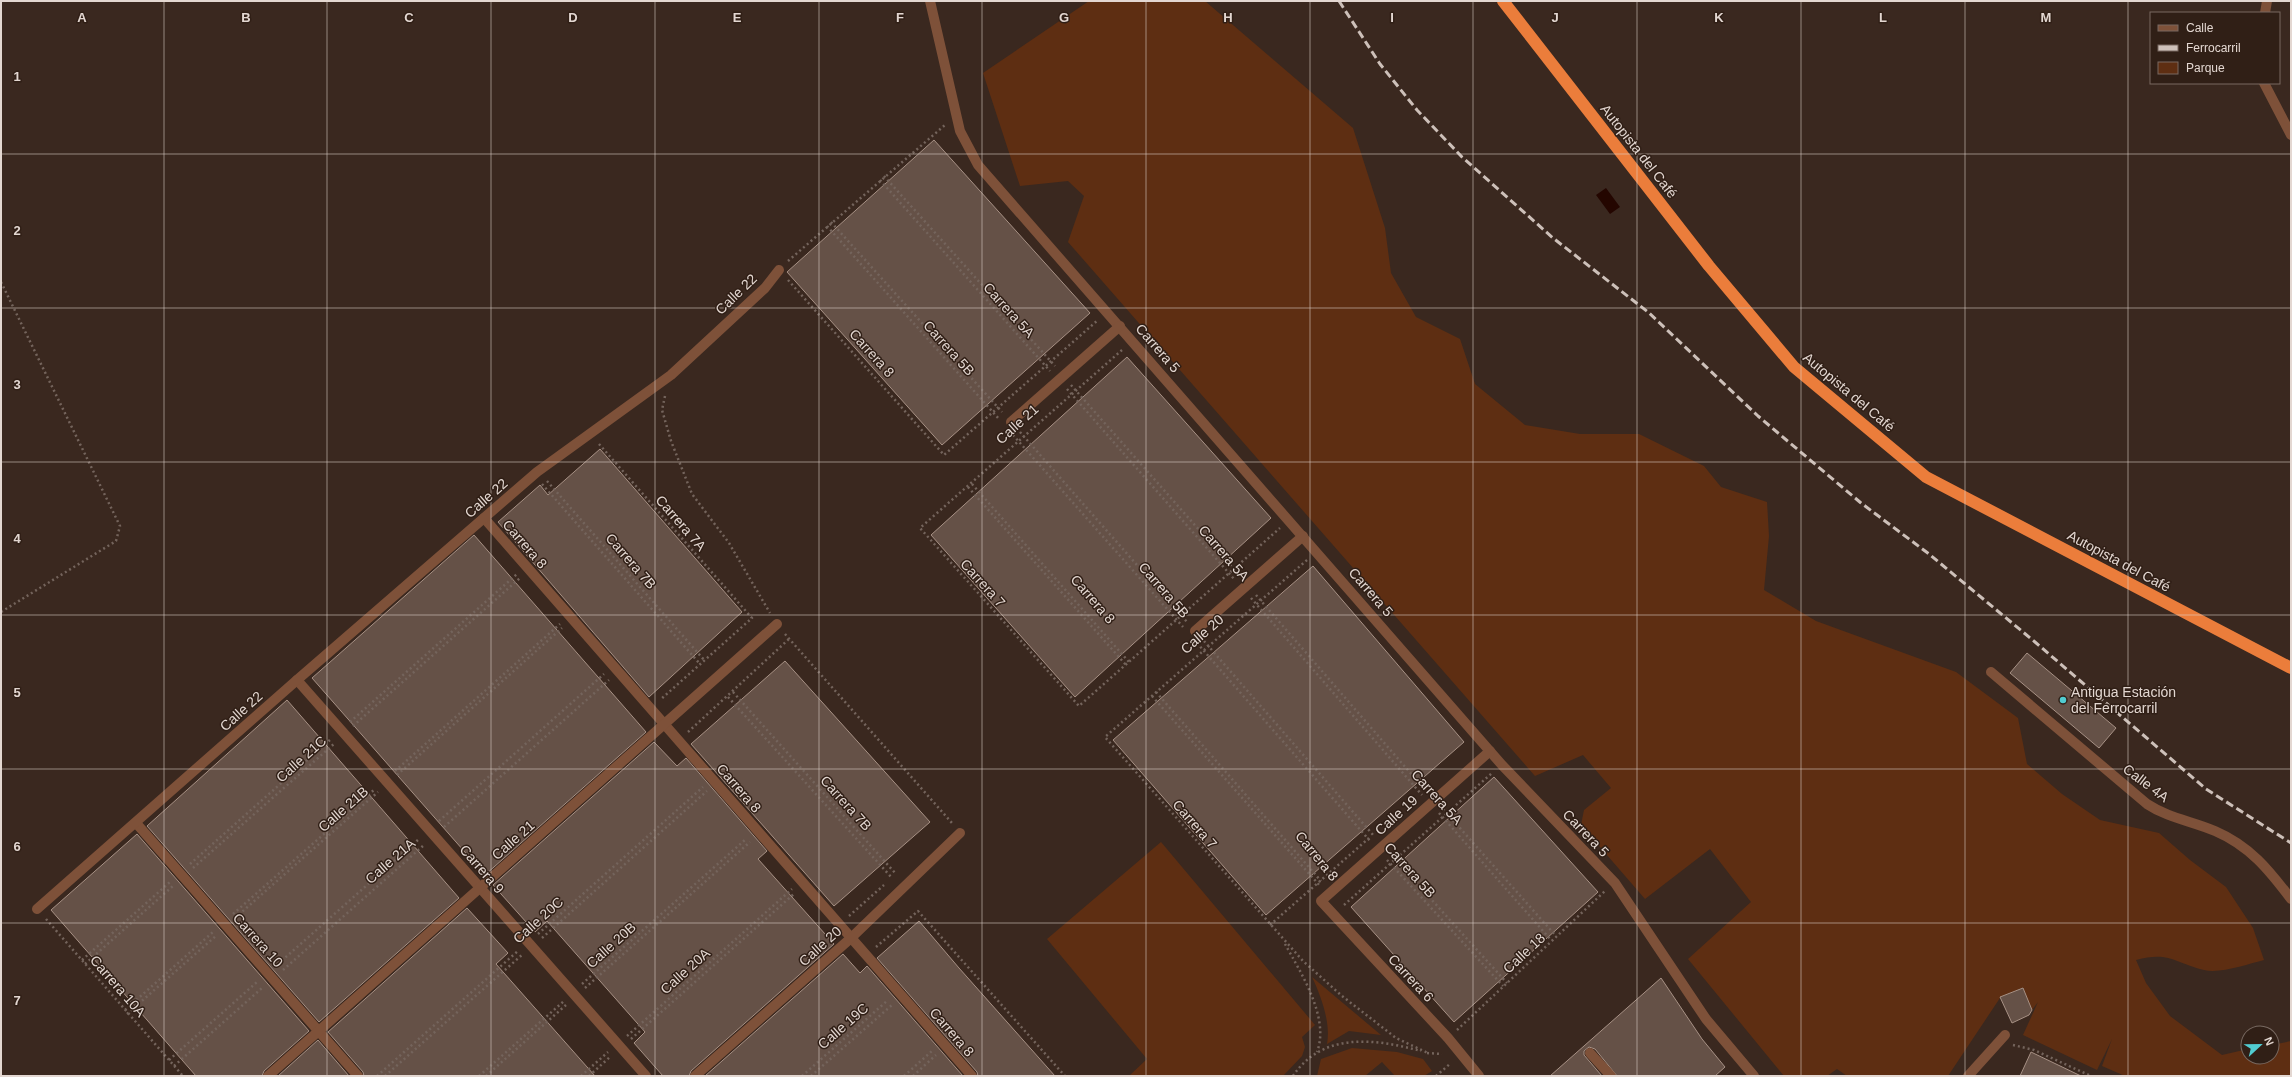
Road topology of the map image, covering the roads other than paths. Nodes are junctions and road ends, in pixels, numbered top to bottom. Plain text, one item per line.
1 (930, 1) edge
2 (1503, 1) edge
3 (2268, 1) edge
4 (2265, 12) edge
5 (2265, 84) edge
6 (2291, 134) edge
7 (778, 270) road end
8 (1120, 326) junction
9 (1007, 425) road end
10 (484, 518) junction
11 (1303, 536) junction
12 (777, 624) dead end
13 (1192, 634) road end
14 (2291, 668) edge
15 (1991, 672) dead end
16 (297, 680) junction
17 (665, 725) junction
18 (1490, 751) junction
19 (136, 823) junction
20 (960, 833) dead end
21 (480, 888) junction
22 (2291, 899) edge
23 (1321, 901) joint
24 (38, 909) road end
25 (851, 938) junction
26 (320, 1032) junction
27 (2002, 1038) road end
28 (1590, 1053) dead end
29 (268, 1076) edge
30 (358, 1076) edge
31 (646, 1076) edge
32 (695, 1076) edge
33 (972, 1076) edge
34 (1479, 1076) edge
35 (1611, 1076) edge
36 (1754, 1076) edge
37 (1968, 1076) edge

1 - 8 street, Carrera 5
2 - 14 highway, Autopista del Café
3 - 4 street
5 - 6 street
7 - 10 street, Calle 22
8 - 9 street, Calle 21
8 - 11 street, Carrera 5
10 - 16 street, Calle 22
10 - 17 street, Carrera 8
11 - 13 street, Calle 20
11 - 18 street, Carrera 5
12 - 17 street, Calle 21
15 - 22 street, Calle 4A
16 - 19 street, Calle 22
16 - 21 street, Carrera 9
17 - 21 street, Calle 21
17 - 25 street, Carrera 8
18 - 23 street, Calle 19
18 - 36 street, Carrera 5
19 - 24 street, Calle 22
19 - 26 street, Carrera 10
20 - 25 street, Calle 20
21 - 26 street, Calle 21
21 - 31 street, Carrera 9
23 - 34 street, Carrera 6
25 - 32 street, Calle 20
25 - 33 street, Carrera 8
26 - 29 street, Calle 21
26 - 30 street, Carrera 10
27 - 37 street
28 - 35 street

